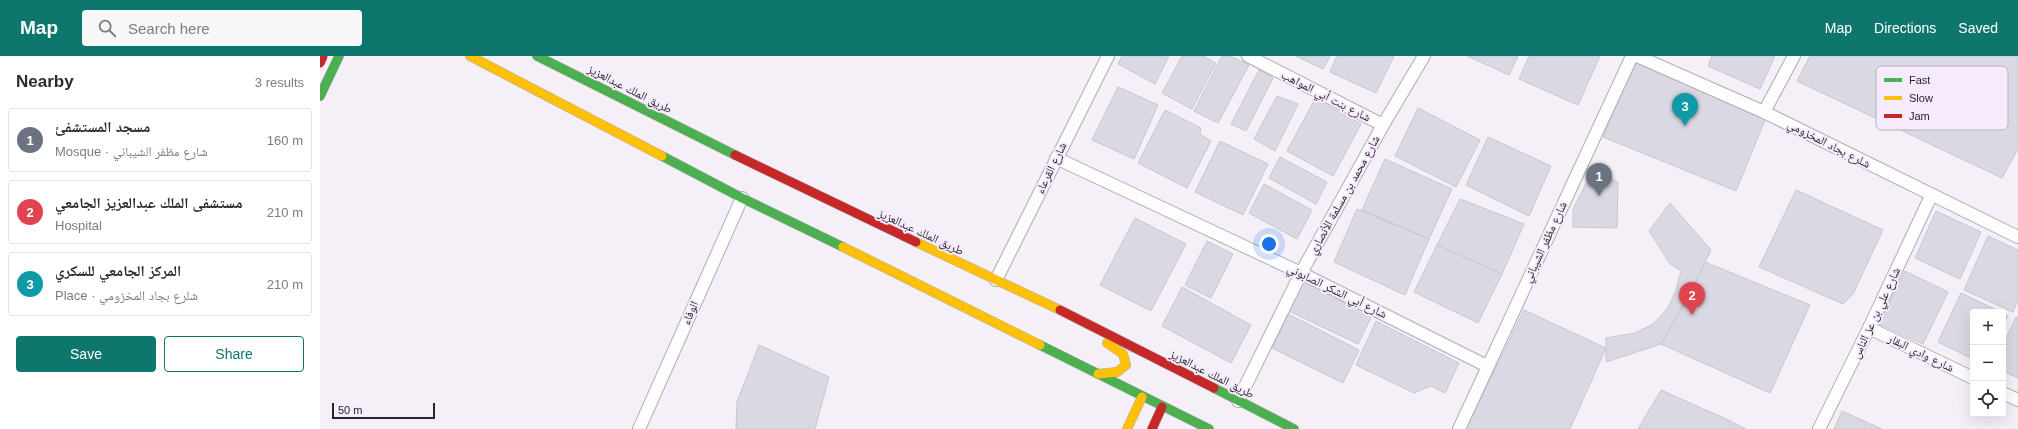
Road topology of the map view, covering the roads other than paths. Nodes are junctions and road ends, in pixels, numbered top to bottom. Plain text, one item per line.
1 (323, 56) edge
2 (339, 56) edge
3 (470, 56) edge
4 (538, 56) edge
5 (1108, 56) edge
6 (1248, 56) edge
7 (1424, 56) edge
8 (1632, 56) edge
9 (1637, 56) edge
10 (1794, 56) edge
11 (320, 58) edge
12 (320, 63) edge
13 (329, 78) junction
14 (320, 96) edge
15 (1764, 112) junction
16 (1383, 125) junction
17 (1056, 158) junction
18 (1931, 196) junction
19 (742, 198) junction
20 (2018, 237) edge
21 (913, 242) junction
22 (1301, 273) junction
23 (996, 280) junction
24 (1870, 328) junction
25 (1487, 366) junction
26 (1098, 374) junction
27 (1970, 377) edge
28 (2006, 394) edge
29 (1142, 397) junction
30 (2018, 400) edge
31 (1238, 401) junction
32 (1162, 407) junction
33 (639, 429) edge
34 (1127, 429) edge
35 (1152, 429) edge
36 (1209, 429) edge
37 (1294, 429) edge
38 (1459, 429) edge
39 (1819, 429) edge

1 - 12 main road, bridge
2 - 13 main road
3 - 19 main road
4 - 21 main road, طريق الملك عبدالعزيز
5 - 17 street, شارع القرعاء
6 - 16 street, شارع بنت أبي المواهب
7 - 16 street, شارع محمد بن مسلمة الأنصاري
8 - 25 street, شارع مظفر الشيباني
9 - 15 street, شلرع بجاد المخزومي
10 - 15 street
11 - 13 main road
13 - 14 main road
15 - 18 street, شلرع بجاد المخزومي
16 - 22 street, شارع محمد بن مسلمة الأنصاري
17 - 22 street, شارع أبي الشكر الصابوني
17 - 23 street, شارع القرعاء
18 - 20 street, شلرع بجاد المخزومي
18 - 24 street, شارع علي بن عز الناس
19 - 26 main road
19 - 33 street, الوفاء
21 - 23 main road, طريق الملك عبدالعزيز
21 - 26 main road
22 - 25 street, شارع أبي الشكر الصابوني
22 - 31 street, شارع محمد بن مسلمة الأنصاري
23 - 31 main road, طريق الملك عبدالعزيز
24 - 27 street, شارع وادي البقار
24 - 39 street, شارع علي بن عز الناس
25 - 38 street, شارع مظفر الشيباني
26 - 29 main road
28 - 30 street
29 - 32 main road
29 - 34 main road
31 - 37 main road, طريق الملك عبدالعزيز
32 - 35 main road
32 - 36 main road

